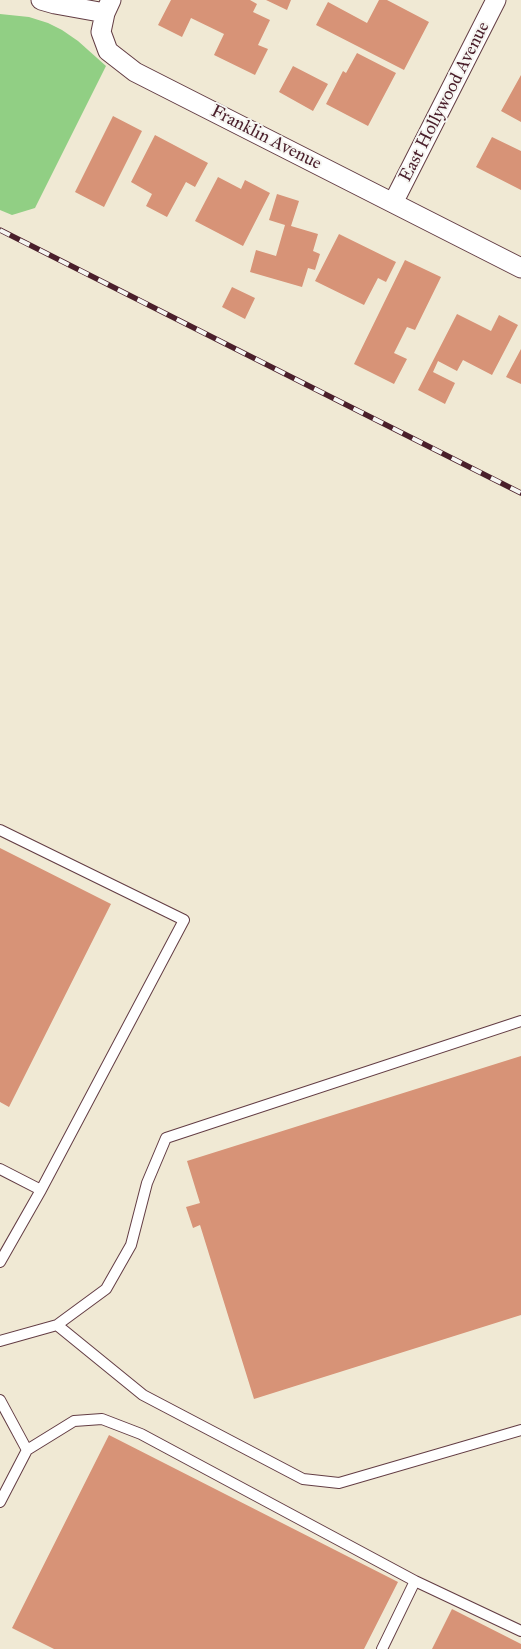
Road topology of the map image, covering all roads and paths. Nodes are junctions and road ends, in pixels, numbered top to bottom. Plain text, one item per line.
1 (41, 0) edge
2 (496, 0) edge
3 (108, 6) edge
4 (394, 203) junction
5 (521, 268) edge
6 (0, 830) edge
7 (521, 1021) edge
8 (0, 1169) edge
9 (41, 1190) junction
10 (0, 1262) edge
11 (57, 1325) junction
12 (0, 1341) edge
13 (0, 1400) edge
14 (521, 1430) edge
15 (27, 1450) junction
16 (0, 1502) edge
17 (415, 1581) junction
18 (521, 1631) edge
19 (382, 1649) edge

1 - 3 street, Franklin Avenue
2 - 4 street, East Hollywood Avenue
3 - 4 street, Franklin Avenue
4 - 5 street, Franklin Avenue
6 - 9 lane
7 - 11 lane
8 - 9 lane
9 - 10 lane
11 - 12 lane
11 - 14 lane
13 - 15 lane
15 - 16 lane
15 - 17 lane
17 - 18 lane
17 - 19 lane

